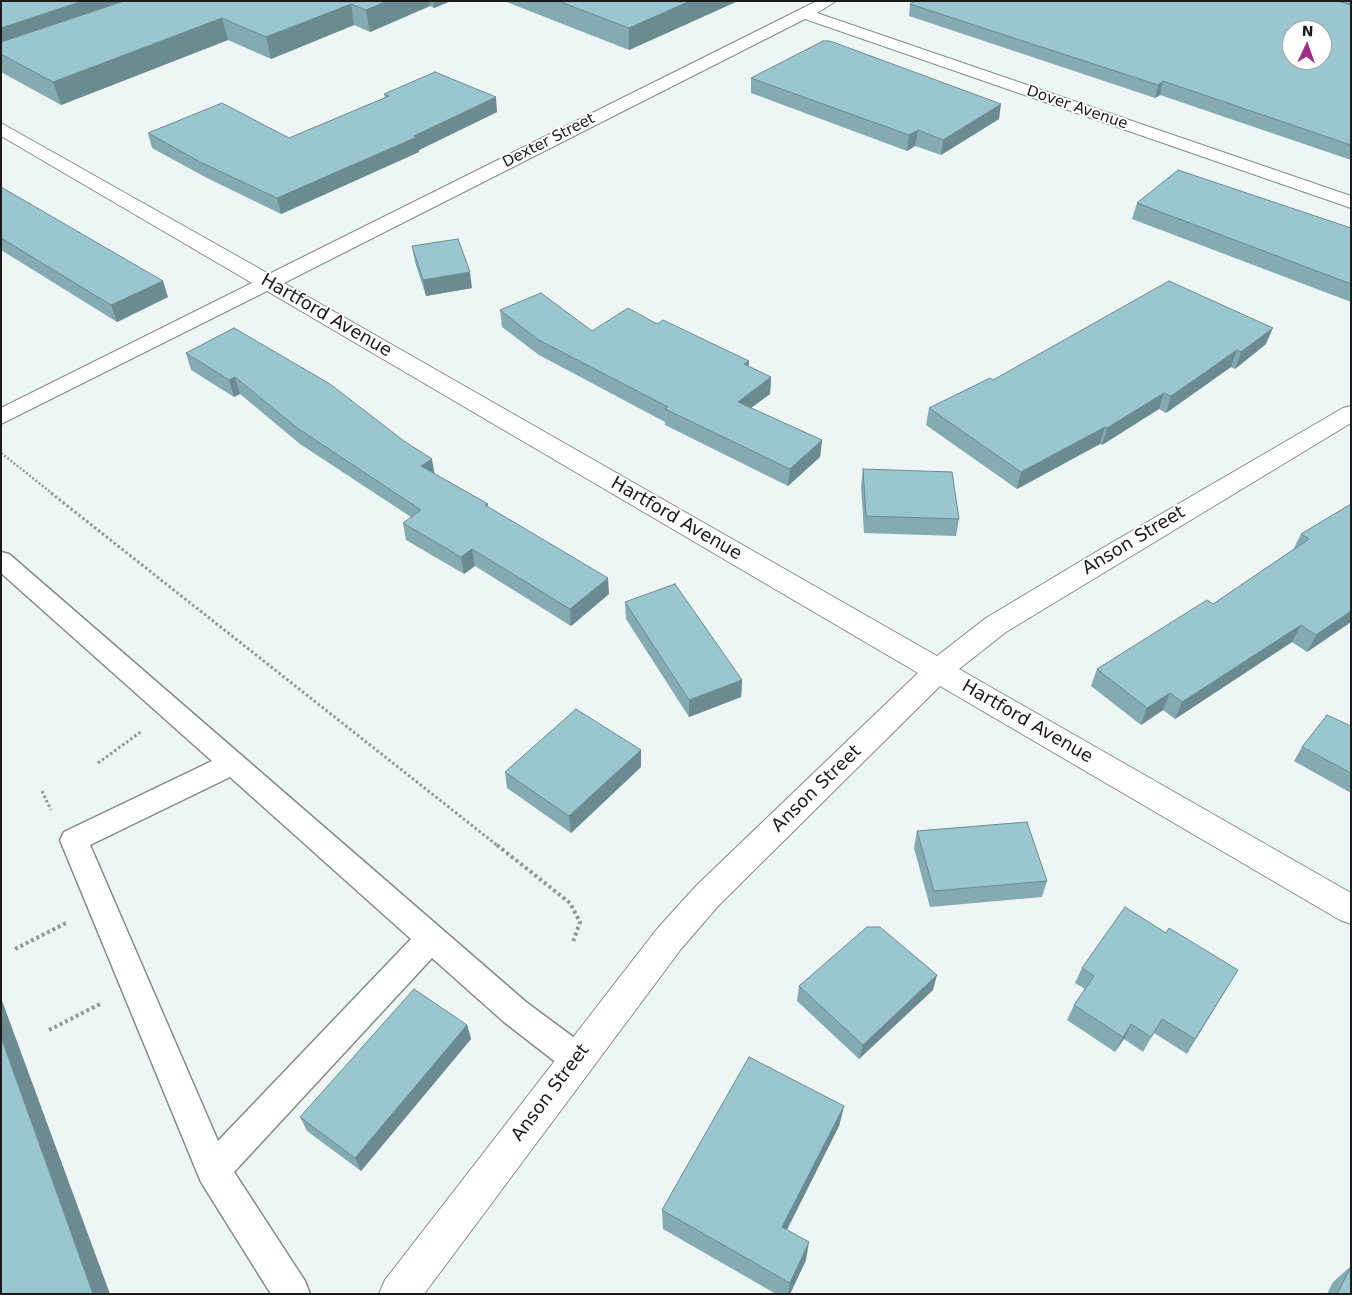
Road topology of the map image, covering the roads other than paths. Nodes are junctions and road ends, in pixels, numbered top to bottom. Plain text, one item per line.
1 (829, 1) edge
2 (804, 14) junction
3 (1, 128) edge
4 (1351, 202) edge
5 (271, 283) junction
6 (1351, 413) edge
7 (1, 417) edge
8 (1, 560) edge
9 (937, 671) junction
10 (232, 763) junction
11 (1351, 910) edge
12 (431, 938) junction
13 (577, 1060) junction
14 (213, 1170) junction
15 (292, 1294) edge
16 (399, 1294) edge

1 - 2 street, Dexter Street
2 - 4 street, Dover Avenue
2 - 5 street, Dexter Street
3 - 5 street, Hartford Avenue
5 - 7 street, Dexter Street
5 - 9 street, Hartford Avenue
6 - 9 street, Anson Street
8 - 10 lane
9 - 11 street, Hartford Avenue
9 - 13 street, Anson Street
10 - 12 lane
10 - 14 lane
12 - 13 lane
12 - 14 lane
13 - 16 street, Anson Street
14 - 15 lane

